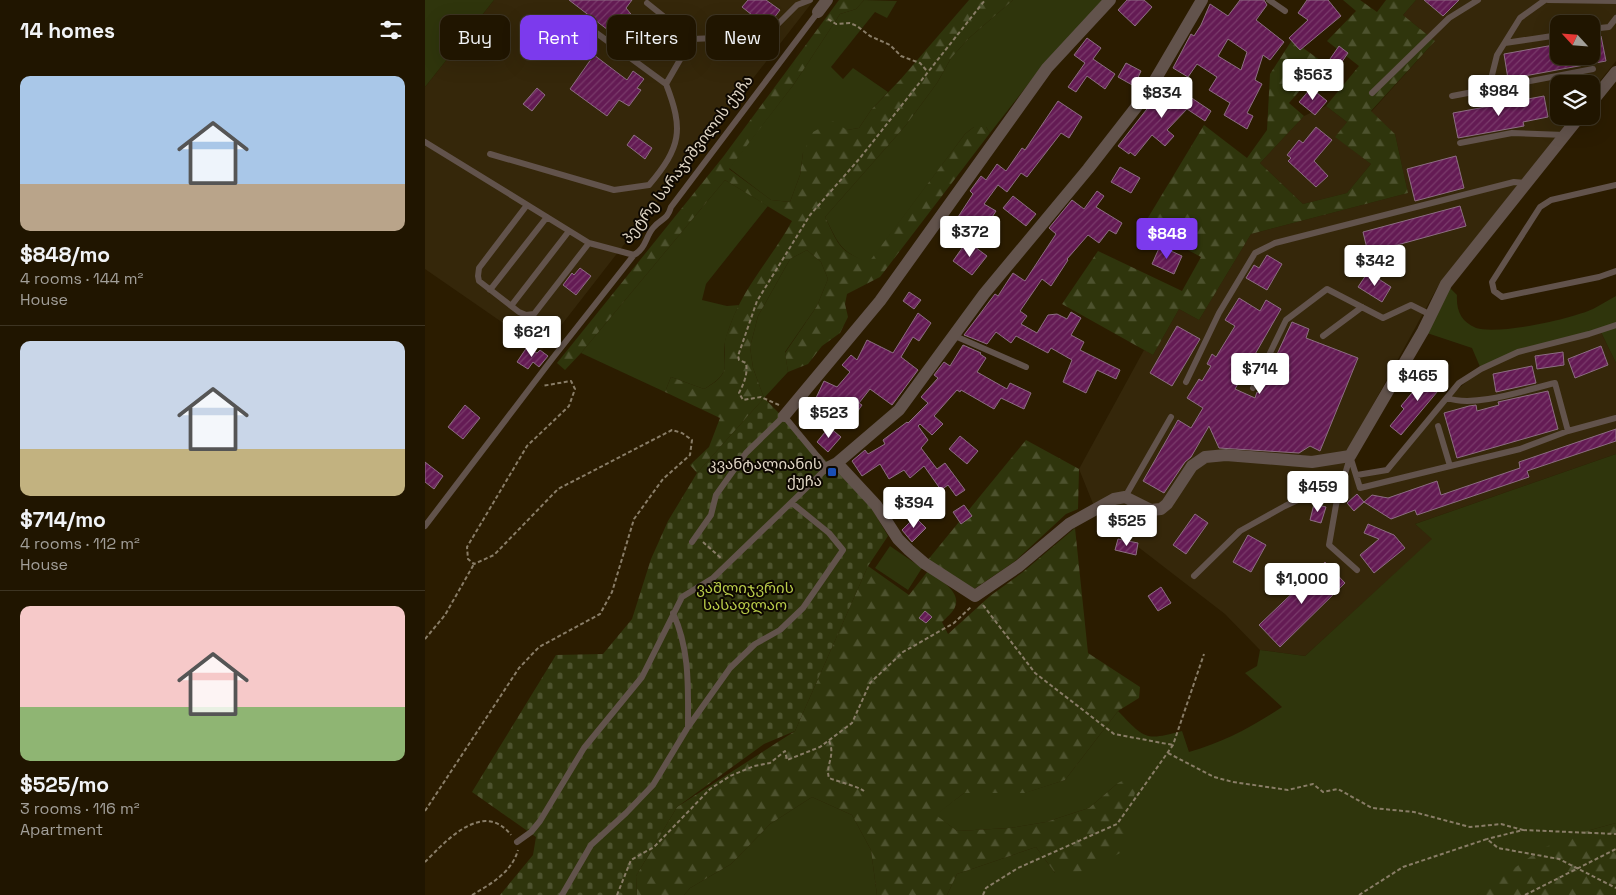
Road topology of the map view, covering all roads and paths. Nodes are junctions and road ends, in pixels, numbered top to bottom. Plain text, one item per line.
1 (810, 0) edge
2 (827, 0) edge
3 (985, 0) edge
4 (1110, 0) edge
5 (1202, 0) edge
6 (1269, 0) edge
7 (1478, 0) edge
8 (1547, 0) edge
9 (1616, 1) edge
10 (647, 3) dead end
11 (1285, 11) dead end
12 (818, 12) junction
13 (662, 15) edge
14 (1616, 18) edge
15 (1600, 28) edge
16 (597, 33) edge
17 (1550, 36) edge
18 (696, 39) edge
19 (1505, 43) junction
20 (680, 60) edge
21 (1593, 69) dead end
22 (927, 72) junction
23 (1616, 72) edge
24 (666, 84) junction
25 (1489, 87) junction
26 (1600, 91) edge
27 (1372, 94) dead end
28 (1452, 96) dead end
29 (1573, 125) edge
30 (1565, 135) junction
31 (425, 142) edge
32 (1461, 143) dead end
33 (490, 154) dead end
34 (1526, 183) junction
35 (1616, 185) edge
36 (527, 205) junction
37 (547, 217) junction
38 (569, 231) junction
39 (589, 243) junction
40 (634, 255) junction
41 (1616, 271) edge
42 (490, 290) junction
43 (511, 306) junction
44 (1362, 306) junction
45 (1431, 315) junction
46 (1616, 325) edge
47 (955, 336) junction
48 (1323, 336) dead end
49 (1025, 367) dead end
50 (1186, 382) dead end
51 (530, 388) junction
52 (1253, 388) dead end
53 (1447, 398) junction
54 (786, 414) junction
55 (1171, 417) dead end
56 (1616, 418) edge
57 (1438, 426) dead end
58 (1568, 431) junction
59 (1351, 456) junction
60 (832, 466) junction
61 (1450, 466) junction
62 (1357, 475) junction
63 (1341, 488) junction
64 (1125, 497) junction
65 (792, 503) junction
66 (425, 526) edge
67 (694, 540) joint
68 (474, 564) junction
69 (727, 564) junction
70 (1357, 570) dead end
71 (1194, 576) dead end
72 (975, 596) junction
73 (673, 613) junction
74 (425, 639) edge
75 (1204, 654) dead end
76 (688, 727) junction
77 (829, 740) junction
78 (1173, 745) junction
79 (1167, 753) junction
80 (864, 791) dead end
81 (425, 812) edge
82 (1523, 830) junction
83 (1616, 834) edge
84 (1487, 839) junction
85 (517, 842) junction
86 (1616, 849) edge
87 (425, 862) edge
88 (1578, 870) junction
89 (1616, 888) edge
90 (472, 895) edge
91 (562, 895) edge
92 (617, 895) edge
93 (983, 895) edge
94 (1359, 895) edge
95 (1525, 895) edge

1 - 18 lane
2 - 12 street, პეტრე სარაჯიშვილის ქუჩა
3 - 22 path
4 - 54 street
5 - 47 street
6 - 11 lane
7 - 27 lane
8 - 9 lane
8 - 19 lane
10 - 13 lane
12 - 22 path
12 - 40 lane, პეტრე სარაჯიშვილის ქუჩა
14 - 15 lane
16 - 24 lane
17 - 19 lane
19 - 25 lane
20 - 24 lane
21 - 25 lane
22 - 54 path
23 - 26 street
24 - 33 lane
25 - 28 lane
29 - 30 street
30 - 32 lane
30 - 34 street
31 - 36 lane
34 - 45 street
34 - 50 lane
35 - 41 lane
36 - 37 lane
36 - 42 lane
37 - 38 lane
37 - 42 lane
38 - 39 lane
38 - 43 lane
39 - 40 lane
39 - 43 lane
40 - 51 lane, პეტრე სარაჯიშვილის ქუჩა
42 - 43 lane
44 - 45 lane
44 - 48 lane
44 - 52 lane
45 - 59 street
46 - 53 lane
47 - 49 lane
47 - 60 street
51 - 66 lane, პეტრე სარაჯიშვილის ქუჩა
51 - 68 path
53 - 58 lane
53 - 62 lane
54 - 60 lane
54 - 67 lane
55 - 64 lane
56 - 58 lane
57 - 61 lane
58 - 61 lane
59 - 62 lane
59 - 63 lane
59 - 64 street
60 - 65 lane
60 - 72 street
61 - 62 lane
63 - 70 lane
63 - 71 lane
64 - 72 street
65 - 69 lane
65 - 76 lane
67 - 69 path
68 - 74 path
68 - 81 path
69 - 73 lane
72 - 77 path
72 - 78 path
73 - 76 lane
73 - 85 lane
75 - 78 path
76 - 91 lane
77 - 80 path
77 - 92 path
78 - 79 path
79 - 82 path
79 - 93 path
82 - 83 path
82 - 84 path
84 - 88 path
84 - 94 path
85 - 87 path
85 - 90 path
86 - 88 path
88 - 89 path
88 - 95 path

